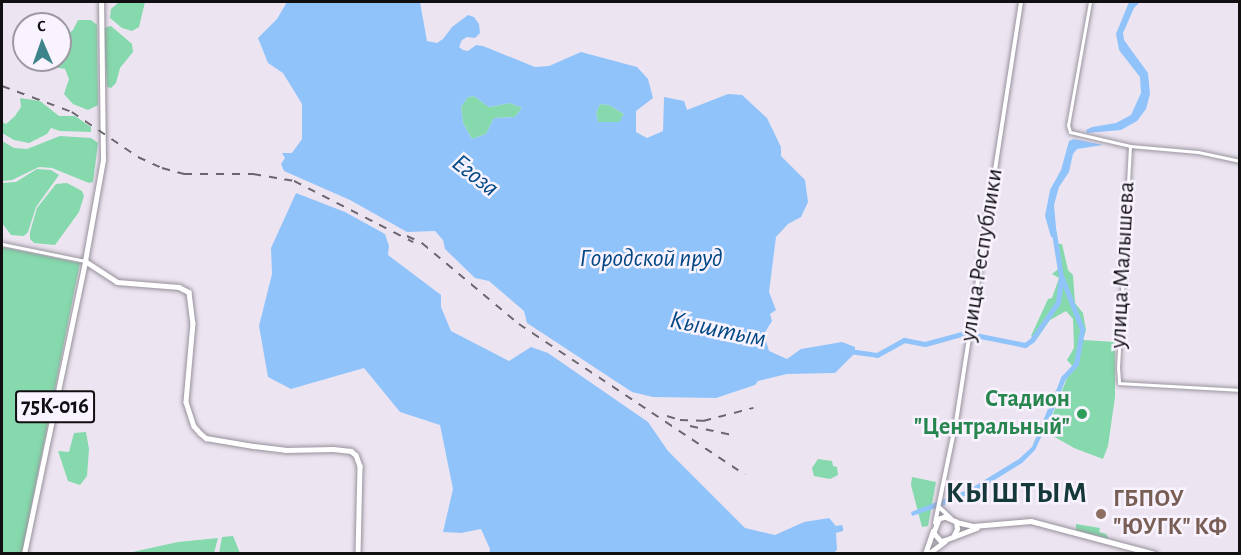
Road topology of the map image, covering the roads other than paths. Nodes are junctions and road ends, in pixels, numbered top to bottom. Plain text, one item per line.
1 (101, 2) edge
2 (1021, 2) edge
3 (1090, 2) edge
4 (1130, 146) junction
5 (1239, 161) edge
6 (2, 244) edge
7 (85, 261) junction
8 (1239, 390) edge
9 (940, 507) junction
10 (955, 521) junction
11 (935, 525) junction
12 (983, 526) junction
13 (953, 537) junction
14 (945, 540) junction
15 (24, 554) edge
16 (358, 554) edge
17 (926, 554) edge
18 (1155, 554) edge

1 - 7 main road, 75К-016
2 - 9 main road, улица Республики
3 - 4 street
4 - 5 street
4 - 8 street, улица Малышева
6 - 7 street
7 - 15 main road, 75К-016
7 - 16 main road
9 - 10 main road
9 - 11 main road, улица Республики
10 - 11 main road
10 - 12 main road
10 - 13 main road
11 - 14 main road
11 - 17 main road
12 - 13 main road
12 - 18 main road
13 - 14 main road
14 - 17 main road

